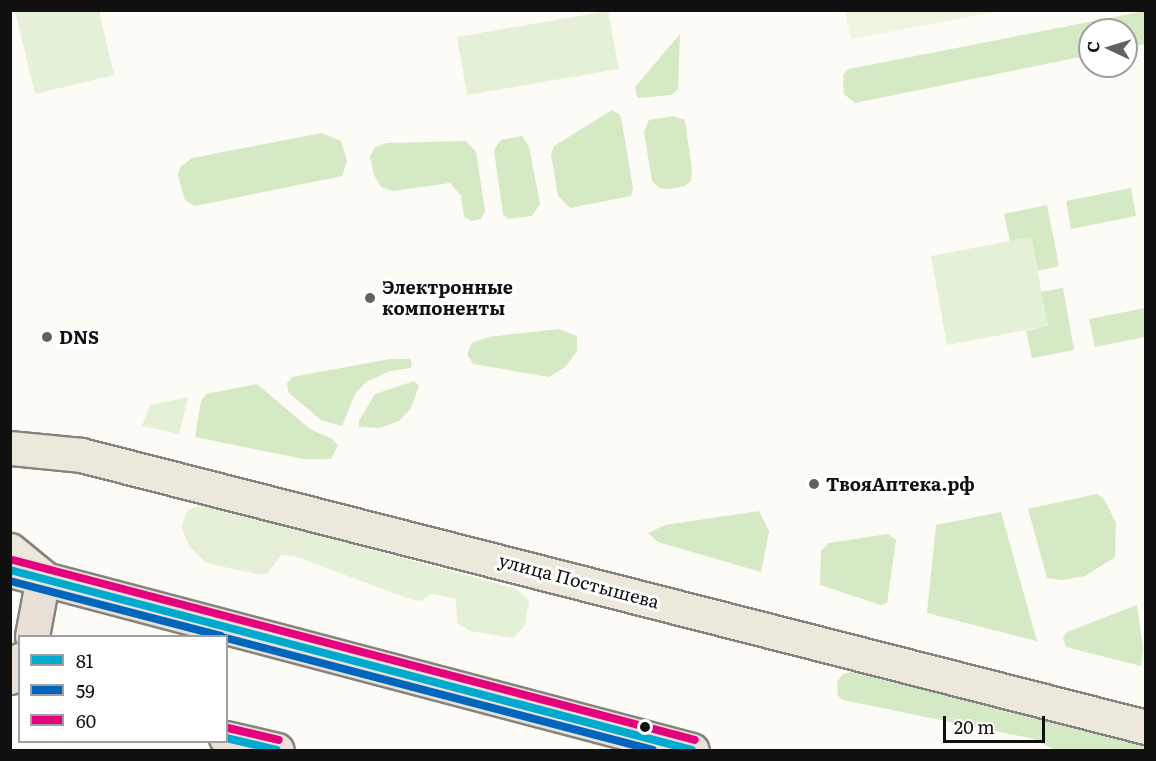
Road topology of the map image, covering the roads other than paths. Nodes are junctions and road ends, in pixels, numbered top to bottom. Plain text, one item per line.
1 (10, 448) edge
2 (10, 550) edge
3 (10, 570) edge
4 (43, 577) junction
5 (32, 635) edge
6 (18, 663) edge
7 (10, 677) edge
8 (1146, 727) edge
9 (228, 738) edge
10 (277, 750) edge
11 (692, 750) edge

1 - 8 main road, улица Постышева
2 - 4 main road
3 - 4 highway
4 - 5 highway
4 - 11 highway
6 - 7 highway
9 - 10 highway

